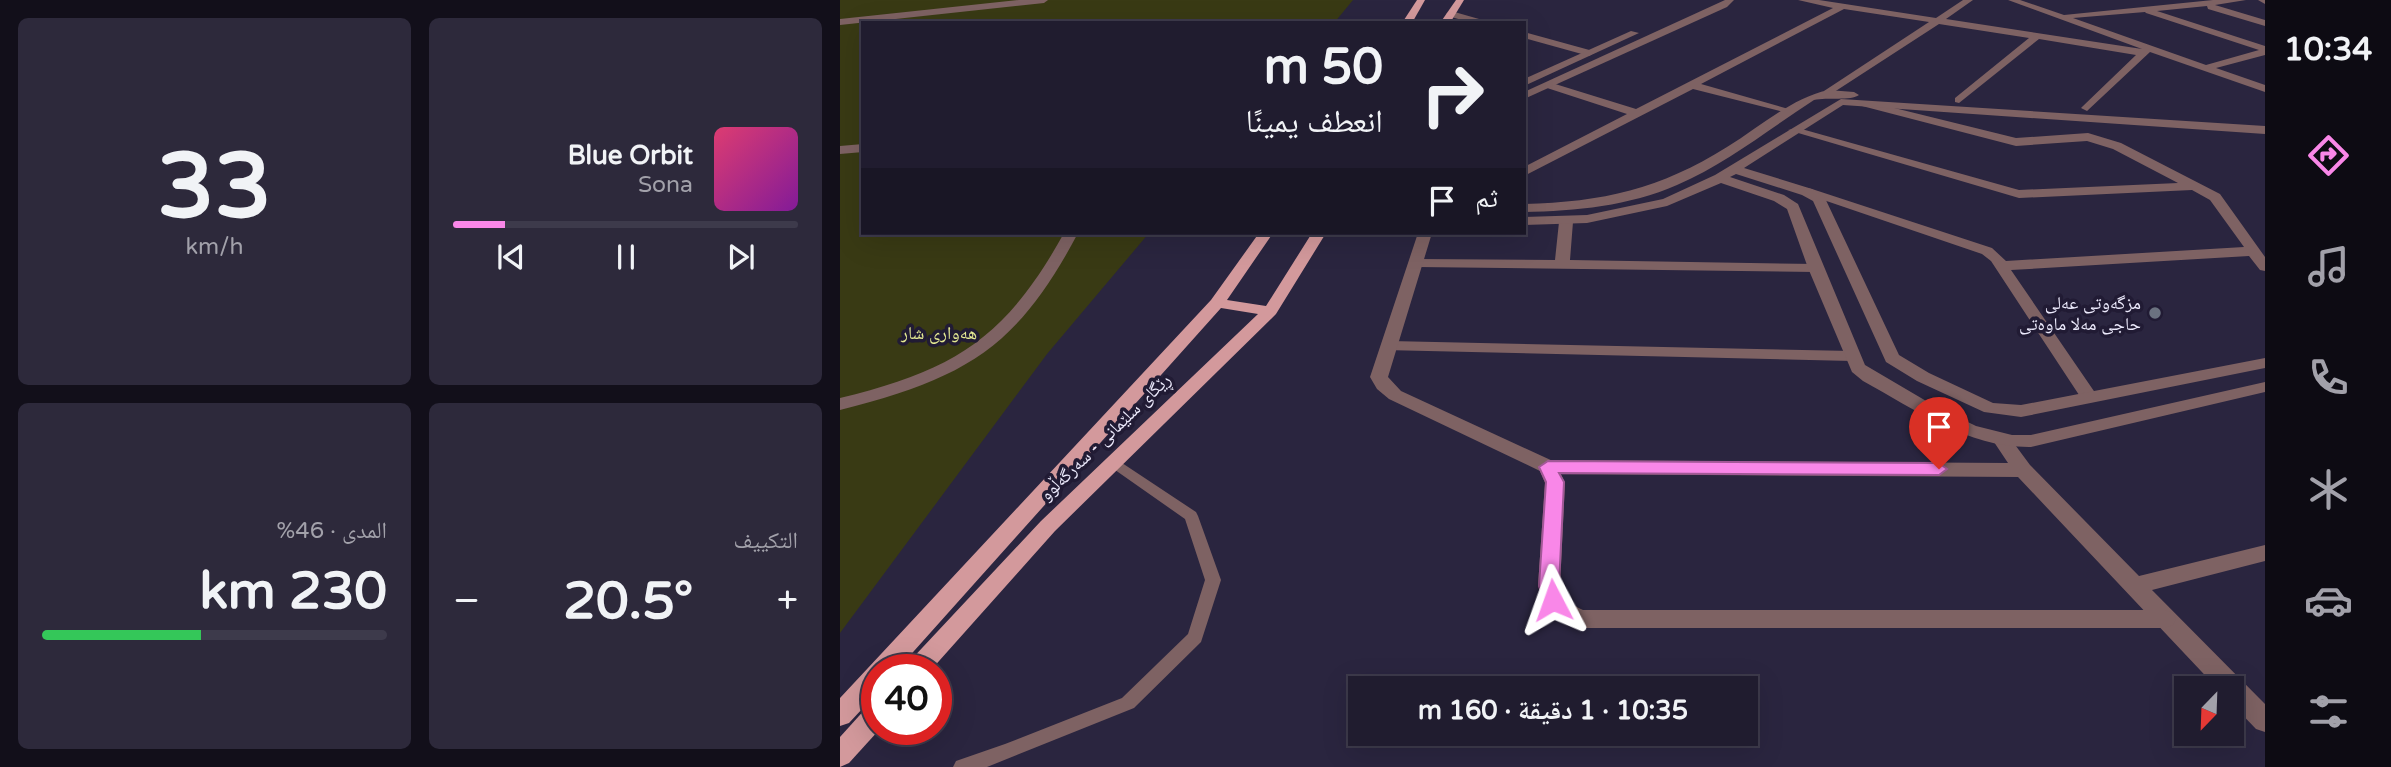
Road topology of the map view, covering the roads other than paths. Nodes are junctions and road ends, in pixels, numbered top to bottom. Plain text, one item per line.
1 (1044, 0) edge
2 (1421, 0) edge
3 (1460, 0) edge
4 (1719, 0) edge
5 (1730, 0) edge
6 (1802, 0) edge
7 (1969, 0) edge
8 (2012, 0) edge
9 (2242, 0) edge
10 (2202, 4) junction
11 (1843, 6) junction
12 (2142, 9) junction
13 (2061, 17) junction
14 (1448, 18) edge
15 (1408, 21) edge
16 (1469, 21) edge
17 (1938, 21) junction
18 (840, 22) edge
19 (2265, 23) edge
20 (1526, 35) edge
21 (2037, 36) junction
22 (2147, 50) junction
23 (2265, 51) edge
24 (1589, 53) junction
25 (2206, 68) junction
26 (1526, 82) edge
27 (1548, 85) junction
28 (1692, 85) junction
29 (2265, 89) edge
30 (1828, 93) junction
31 (1526, 95) edge
32 (1959, 100) junction
33 (1866, 104) junction
34 (2087, 108) junction
35 (1973, 110) junction
36 (1788, 112) junction
37 (1636, 113) junction
38 (2265, 120) edge
39 (1794, 130) junction
40 (1967, 130) junction
41 (2265, 130) edge
42 (861, 148) edge
43 (840, 150) edge
44 (1526, 171) edge
45 (1736, 176) junction
46 (2197, 186) junction
47 (1807, 192) junction
48 (1526, 208) edge
49 (1526, 221) edge
50 (1566, 222) junction
51 (1070, 235) edge
52 (1265, 235) edge
53 (1318, 235) edge
54 (1424, 235) edge
55 (2252, 251) junction
56 (1417, 263) junction
57 (1562, 265) junction
58 (2001, 267) junction
59 (2265, 267) edge
60 (1815, 268) junction
61 (1217, 303) junction
62 (1270, 311) junction
63 (1390, 346) junction
64 (1852, 356) junction
65 (2265, 363) edge
66 (2265, 387) edge
67 (2089, 397) junction
68 (840, 404) edge
69 (2003, 442) junction
70 (1113, 461) junction
71 (1548, 467) junction
72 (2022, 470) junction
73 (2265, 553) edge
74 (2133, 586) junction
75 (2165, 620) junction
76 (897, 654) edge
77 (931, 654) edge
78 (861, 693) edge
79 (840, 715) edge
80 (2265, 721) edge
81 (861, 732) edge
82 (840, 755) edge
83 (962, 767) edge

1 - 18 street
2 - 15 main road
3 - 14 main road
4 - 24 street
5 - 27 street
6 - 11 street
7 - 17 street
8 - 13 street
9 - 10 street
10 - 12 street
10 - 19 street
11 - 17 street
11 - 28 street
12 - 13 street
12 - 23 street
13 - 22 street
14 - 16 street
17 - 21 street
17 - 30 street
20 - 24 street
21 - 22 street
21 - 32 street
22 - 25 street
22 - 34 street
23 - 25 street
24 - 26 street
25 - 29 street
27 - 31 street
27 - 37 street
28 - 36 street
28 - 37 street
30 - 32 street
30 - 33 street
30 - 36 street
32 - 34 street
33 - 35 street
33 - 39 street
33 - 40 street
34 - 38 street
35 - 40 street
35 - 41 street
36 - 48 street
37 - 44 street
39 - 45 street
39 - 46 street
40 - 46 street
42 - 43 street
45 - 47 street
45 - 50 street
45 - 60 street
46 - 55 street
47 - 58 street
47 - 67 street
49 - 50 street
50 - 57 street
51 - 68 street
52 - 61 main road, ڕێگای سلێمانی - سەرگەڵوو
53 - 62 main road, ڕێگای سلێمانی - سەرگەڵوو
54 - 56 street
55 - 58 street
55 - 59 street
56 - 57 street
56 - 63 street
57 - 60 street
58 - 67 street
60 - 64 street
61 - 62 main road
61 - 76 main road, ڕێگای سلێمانی - سەرگەڵوو
62 - 70 main road, ڕێگای سلێمانی - سەرگەڵوو
63 - 64 street
63 - 71 street
64 - 69 street
65 - 67 street
66 - 69 street
69 - 72 street
70 - 77 main road, ڕێگای سلێمانی - سەرگەڵوو
70 - 83 lane
71 - 72 street
71 - 75 street
72 - 74 street
73 - 74 street
74 - 75 street
75 - 80 street
78 - 79 main road
81 - 82 main road

